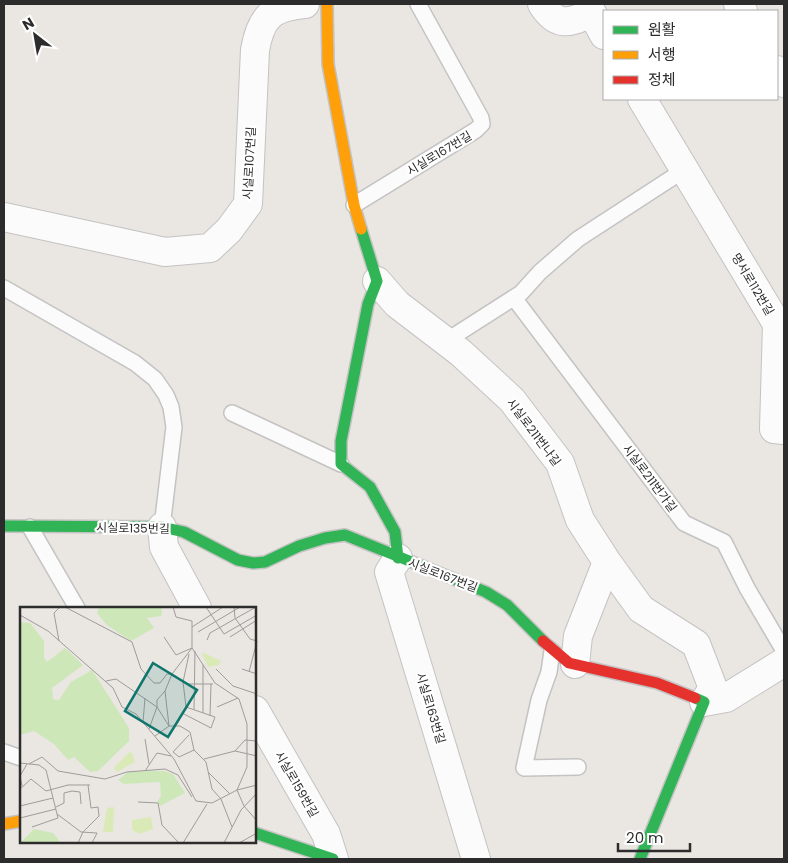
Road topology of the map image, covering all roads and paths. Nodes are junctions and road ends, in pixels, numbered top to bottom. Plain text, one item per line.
1 (305, 4) edge
2 (327, 4) edge
3 (418, 4) edge
4 (542, 4) edge
5 (601, 17) edge
6 (778, 72) edge
7 (784, 83) edge
8 (643, 100) edge
9 (684, 170) junction
10 (354, 204) junction
11 (4, 217) edge
12 (377, 281) junction
13 (4, 288) edge
14 (514, 298) junction
15 (781, 323) edge
16 (446, 342) junction
17 (232, 414) dead end
18 (784, 430) edge
19 (341, 464) junction
20 (4, 526) edge
21 (30, 527) junction
22 (162, 527) junction
23 (398, 558) junction
24 (607, 562) junction
25 (75, 607) edge
26 (196, 607) edge
27 (552, 651) junction
28 (784, 651) edge
29 (784, 662) edge
30 (575, 664) junction
31 (704, 702) junction
32 (256, 712) edge
33 (4, 752) edge
34 (20, 758) edge
35 (578, 767) dead end
36 (20, 821) edge
37 (4, 824) edge
38 (256, 833) edge
39 (333, 859) edge
40 (476, 859) edge
41 (640, 859) edge

1 - 11 street, 시실로107번길
2 - 10 street
3 - 10 lane, 시실로167번길
4 - 5 street
6 - 7 street
8 - 9 street, 명서로112번길
9 - 14 lane
9 - 15 street, 명서로112번길
10 - 12 street
12 - 16 street, 시실로211번나길
12 - 19 street
13 - 22 lane
14 - 16 lane
14 - 28 lane, 시실로211번가길
15 - 18 street, 명서로112번길
16 - 24 street, 시실로211번나길
17 - 19 lane, 시실로167번길
19 - 23 street, 시실로167번길
20 - 21 street, 시실로135번길
21 - 22 street, 시실로135번길
21 - 25 lane
22 - 23 street, 시실로135번길
22 - 26 street
23 - 27 street, 시실로167번길
23 - 40 street, 시실로163번길
24 - 30 street
24 - 31 street, 시실로211번나길
27 - 30 street, 시실로167번길
27 - 35 lane
29 - 31 street
30 - 31 street, 시실로167번길
31 - 41 street
32 - 39 street, 시실로159번길
33 - 34 lane
36 - 37 street
38 - 39 street

